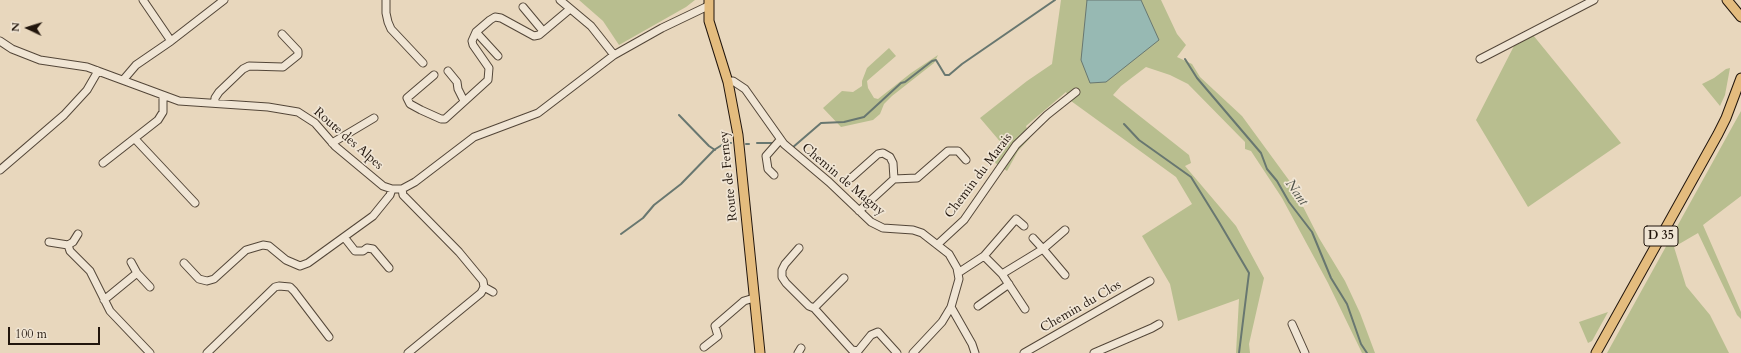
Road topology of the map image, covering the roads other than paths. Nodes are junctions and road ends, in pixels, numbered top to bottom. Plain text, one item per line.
1 (143, 0) edge
2 (224, 0) edge
3 (386, 0) edge
4 (560, 0) edge
5 (1594, 0) edge
6 (1727, 0) edge
7 (708, 3) edge
8 (523, 7) dead end
9 (570, 9) junction
10 (1741, 17) edge
11 (544, 31) junction
12 (476, 32) junction
13 (282, 34) dead end
14 (0, 41) edge
15 (171, 41) junction
16 (498, 56) dead end
17 (614, 56) junction
18 (1480, 60) dead end
19 (423, 63) dead end
20 (98, 71) junction
21 (448, 71) dead end
22 (434, 75) dead end
23 (1741, 78) edge
24 (124, 79) junction
25 (728, 82) junction
26 (1741, 88) edge
27 (1076, 92) dead end
28 (163, 96) junction
29 (464, 101) junction
30 (215, 103) junction
31 (374, 118) dead end
32 (1726, 118) junction
33 (135, 139) junction
34 (780, 140) junction
35 (332, 144) junction
36 (966, 160) dead end
37 (103, 163) dead end
38 (0, 170) edge
39 (774, 175) dead end
40 (851, 178) dead end
41 (894, 179) junction
42 (392, 189) junction
43 (402, 189) junction
44 (194, 203) dead end
45 (859, 211) junction
46 (1024, 226) dead end
47 (1065, 230) dead end
48 (78, 234) dead end
49 (344, 237) junction
50 (1033, 238) dead end
51 (49, 242) dead end
52 (938, 244) junction
53 (68, 245) junction
54 (799, 248) dead end
55 (1043, 249) junction
56 (984, 256) junction
57 (131, 262) dead end
58 (184, 263) dead end
59 (389, 268) dead end
60 (136, 273) junction
61 (958, 273) junction
62 (1002, 274) junction
63 (1064, 275) dead end
64 (844, 278) dead end
65 (1150, 281) dead end
66 (1009, 284) junction
67 (150, 287) dead end
68 (484, 287) junction
69 (493, 292) dead end
70 (754, 298) junction
71 (104, 300) junction
72 (978, 306) dead end
73 (951, 307) junction
74 (814, 308) junction
75 (1025, 309) dead end
76 (1158, 324) dead end
77 (1292, 324) dead end
78 (329, 337) dead end
79 (704, 347) dead end
80 (150, 353) edge
81 (207, 353) edge
82 (408, 353) edge
83 (760, 353) edge
84 (897, 353) edge
85 (913, 353) edge
86 (975, 353) edge
87 (1024, 353) edge
88 (1094, 353) edge
89 (1305, 353) edge
90 (1596, 353) edge

1 - 15 street
2 - 15 street
3 - 19 street
4 - 9 street
5 - 18 street
6 - 10 main road
7 - 17 street
7 - 25 main road, Route de Ferney
8 - 11 street
9 - 11 street
9 - 17 street
11 - 12 street
12 - 16 street
12 - 29 street
13 - 30 street
14 - 20 street, Route des Alpes
15 - 24 street
17 - 43 street
20 - 24 street, Route des Alpes
20 - 38 street
21 - 29 street
22 - 29 street
23 - 32 main road, D 35
24 - 28 street, Route des Alpes
25 - 34 street, Chemin de Magny
25 - 70 main road, Route de Ferney
26 - 32 street
27 - 52 street, Chemin du Marais
28 - 30 street, Route des Alpes
28 - 33 street
30 - 35 street, Route des Alpes
31 - 35 street
32 - 90 main road, D 35
33 - 37 street
33 - 44 street
34 - 39 street
34 - 45 street, Chemin de Magny
35 - 42 street, Route des Alpes
36 - 41 street
40 - 41 street
41 - 45 street
42 - 43 street, Route des Alpes
42 - 49 street
43 - 68 street
45 - 52 street, Chemin de Magny
46 - 56 street
47 - 55 street
48 - 53 street
49 - 58 street
49 - 59 street
50 - 55 street
51 - 53 street
52 - 61 street, Chemin de Magny
53 - 71 street
54 - 74 street
55 - 62 street
55 - 63 street
56 - 61 street
56 - 62 street
57 - 60 street
60 - 67 street
60 - 71 street
61 - 73 street
62 - 66 street
64 - 74 street
65 - 87 street, Chemin du Clos
66 - 72 street
66 - 75 street
68 - 69 street
68 - 82 street
70 - 79 street
70 - 83 main road, Route de Ferney
71 - 80 street
73 - 85 street
73 - 86 street
74 - 84 street
76 - 88 street
77 - 89 street
78 - 81 street

